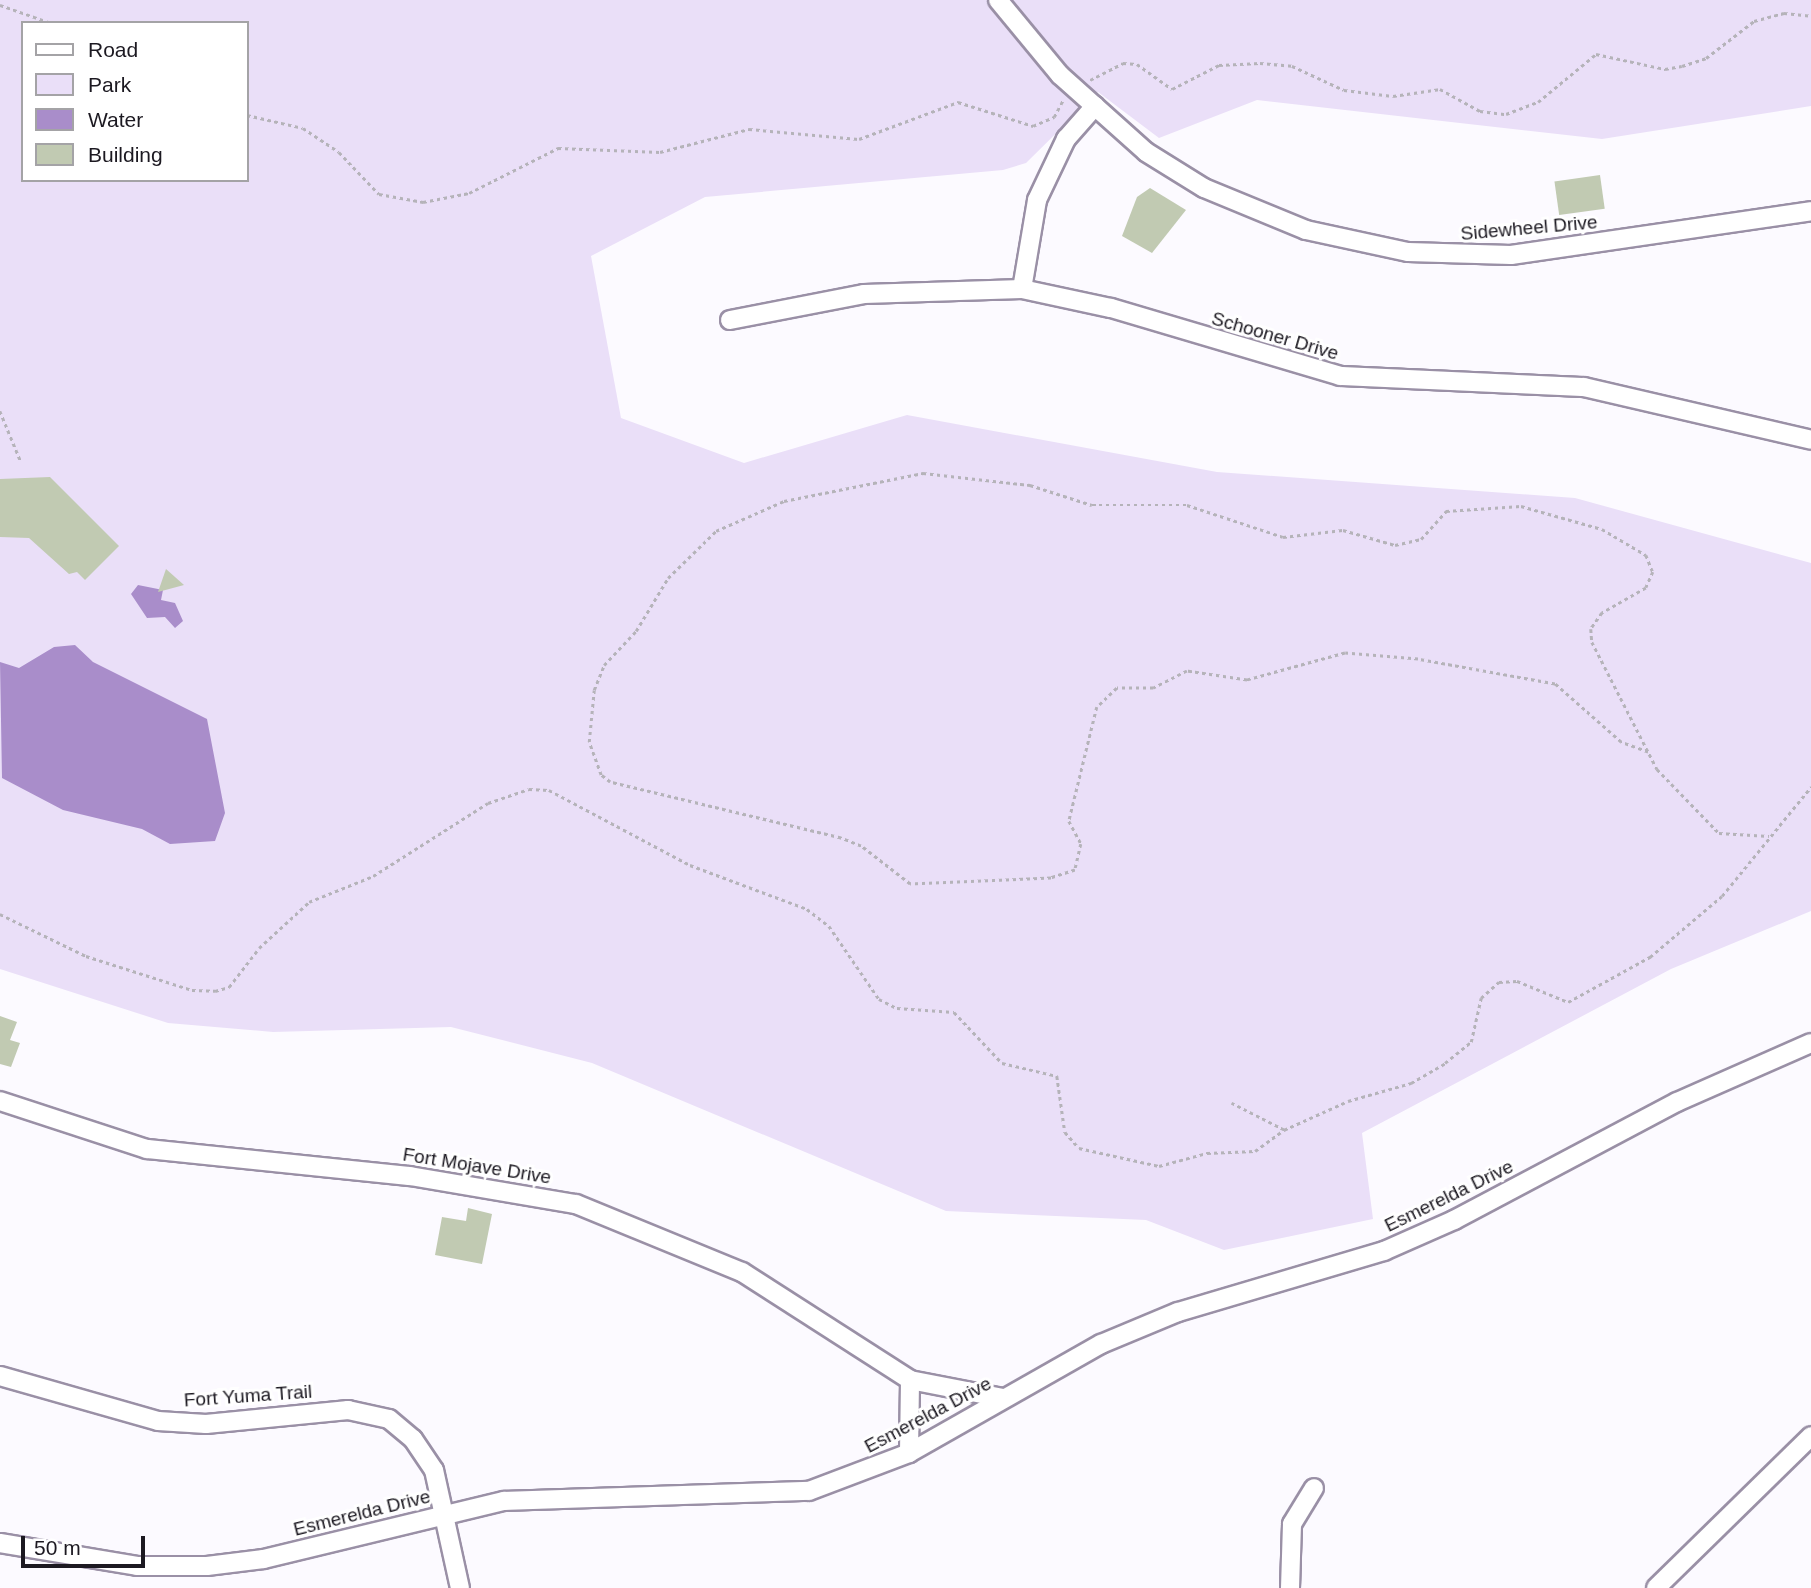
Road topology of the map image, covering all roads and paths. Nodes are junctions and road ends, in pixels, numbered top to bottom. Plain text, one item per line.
1 (998, 0) edge
2 (0, 5) edge
3 (1811, 16) edge
4 (45, 21) edge
5 (1075, 88) junction
6 (1095, 106) junction
7 (248, 115) edge
8 (1811, 211) edge
9 (1022, 289) junction
10 (730, 320) dead end
11 (0, 411) edge
12 (1811, 440) edge
13 (21, 462) dead end
14 (1648, 752) junction
15 (1811, 787) edge
16 (1769, 836) junction
17 (0, 914) edge
18 (1811, 1043) edge
19 (0, 1101) edge
20 (1231, 1103) dead end
21 (1284, 1130) junction
22 (0, 1376) edge
23 (910, 1380) junction
24 (1003, 1398) junction
25 (1811, 1436) edge
26 (909, 1453) junction
27 (1314, 1488) dead end
28 (444, 1515) junction
29 (0, 1543) edge
30 (460, 1588) edge
31 (1290, 1588) edge
32 (1656, 1588) edge

1 - 5 street, Sidewheel Drive
2 - 4 path
3 - 5 path
5 - 6 street, Sidewheel Drive
5 - 7 path
6 - 8 street, Sidewheel Drive
6 - 9 street
9 - 10 street, Schooner Drive
9 - 12 street, Schooner Drive
11 - 13 path
14 - 14 path
14 - 16 path
15 - 16 path
16 - 21 path
17 - 21 path
18 - 24 street, Esmerelda Drive
19 - 23 street, Fort Mojave Drive
20 - 21 path
22 - 28 street, Fort Yuma Trail
23 - 24 street
23 - 26 street
24 - 26 street, Esmerelda Drive
25 - 32 street
26 - 28 street, Esmerelda Drive
27 - 31 street
28 - 29 street, Esmerelda Drive
28 - 30 street, Fort Yuma Trail

